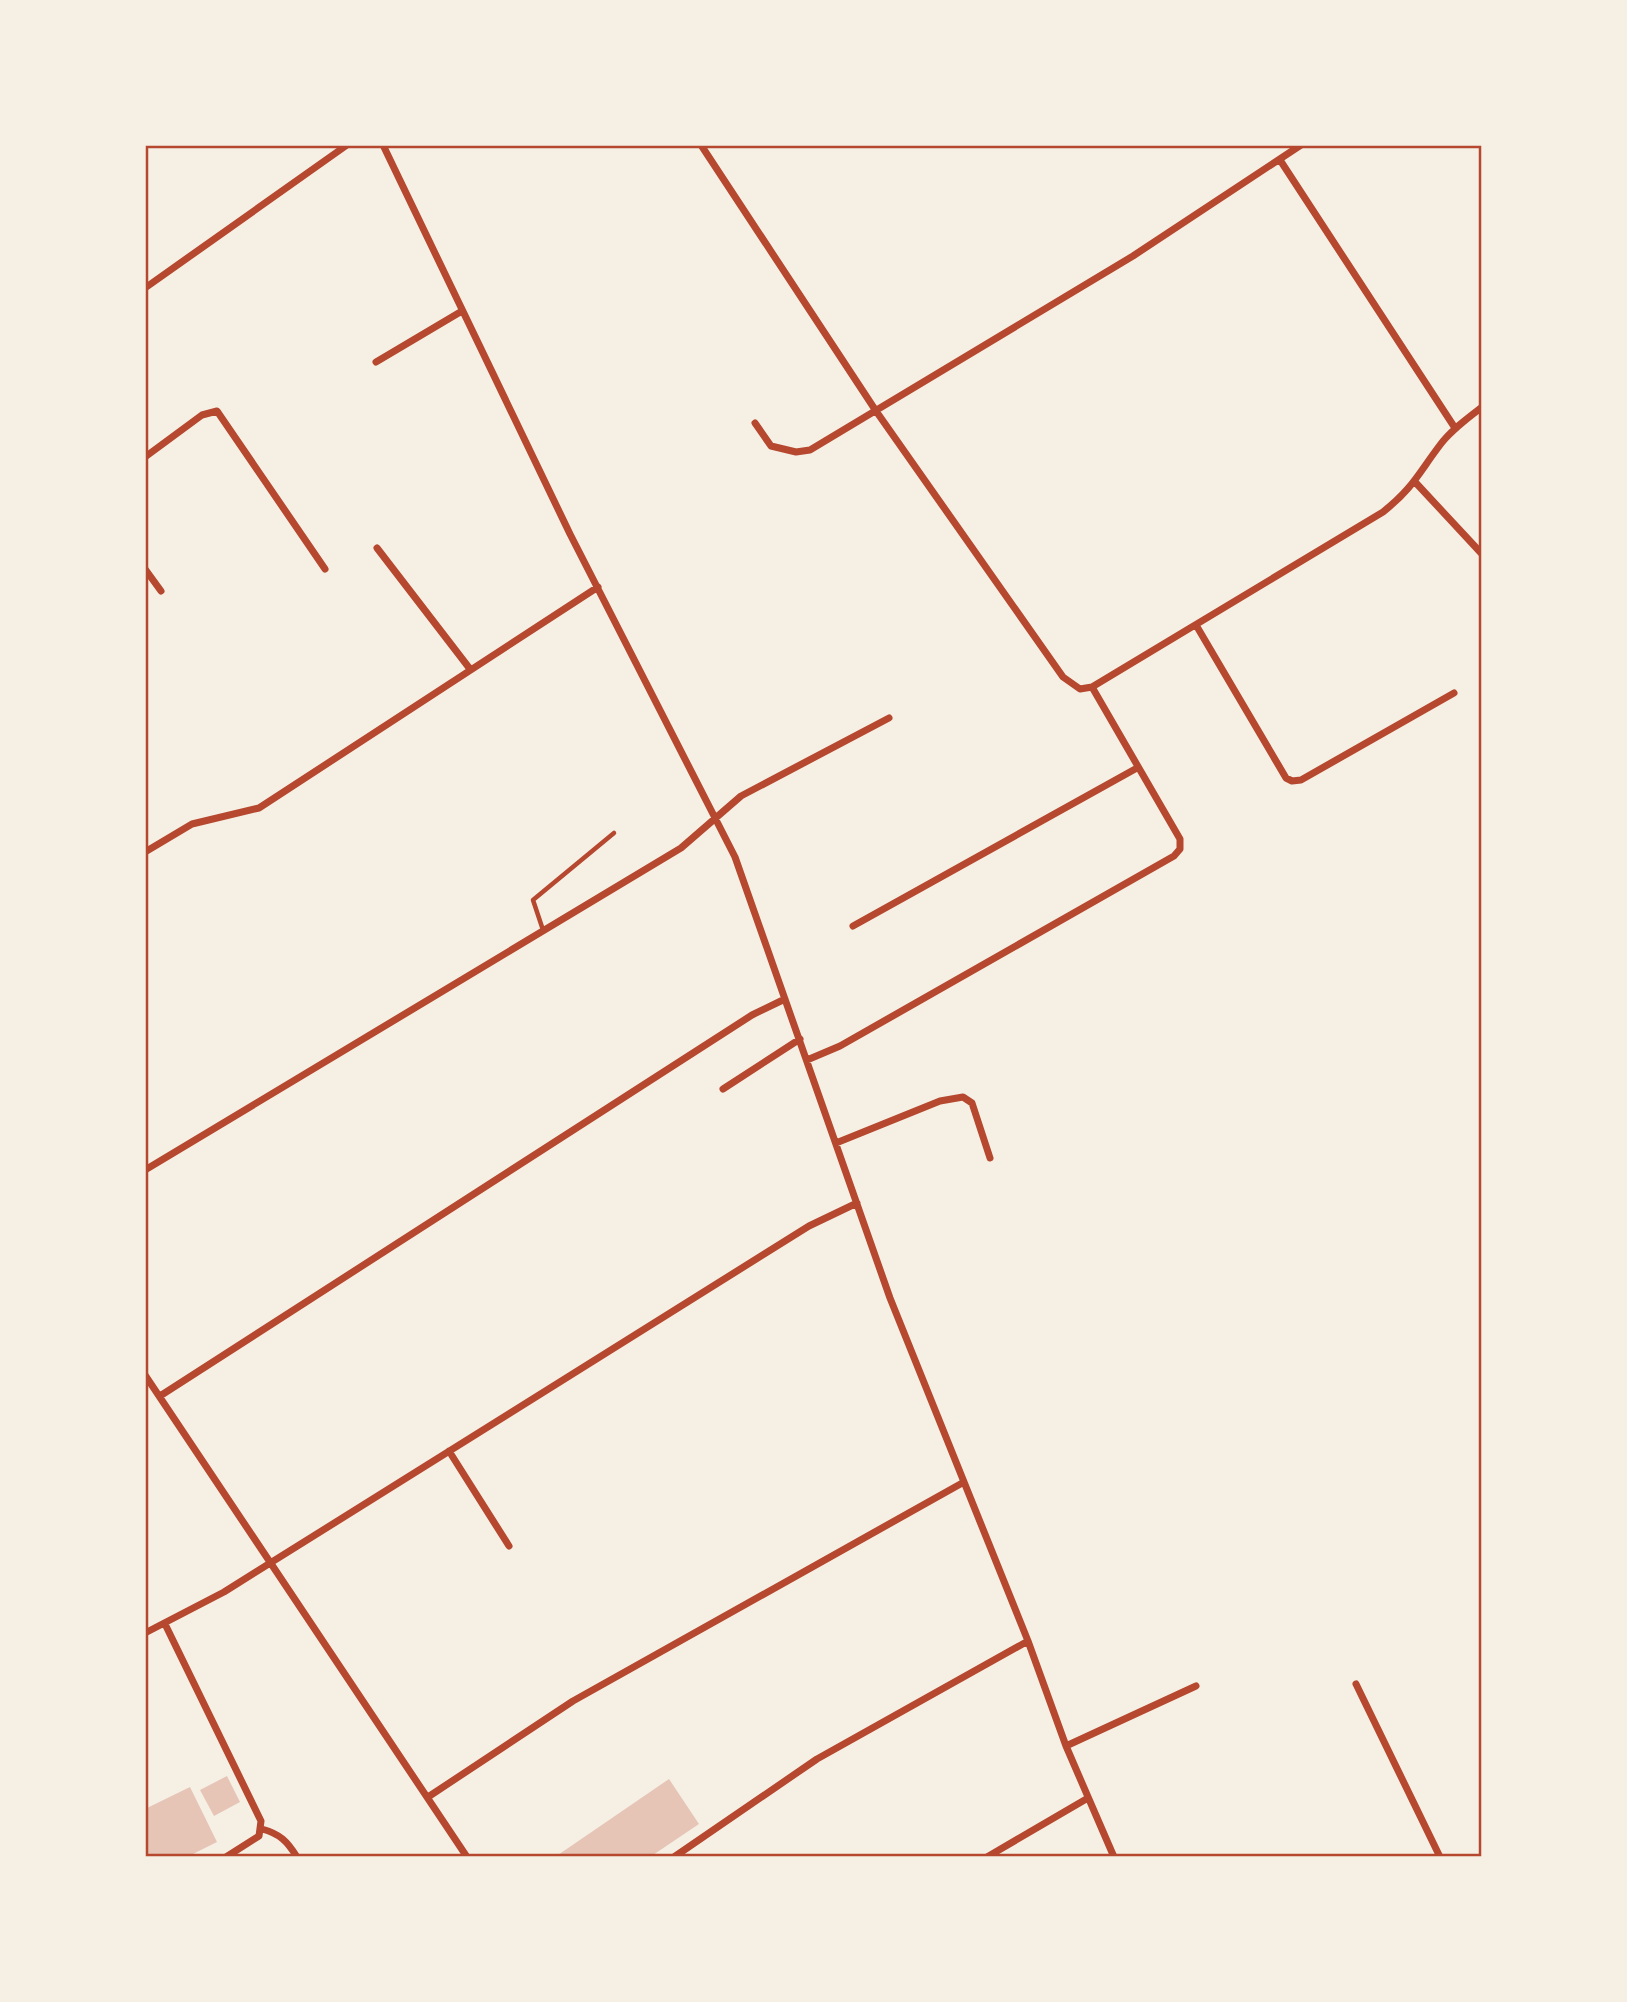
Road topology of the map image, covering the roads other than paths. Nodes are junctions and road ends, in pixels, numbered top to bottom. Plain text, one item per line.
1 (347, 145) edge
2 (701, 145) edge
3 (1301, 145) edge
4 (385, 146) edge
5 (1290, 148) edge
6 (1280, 160) junction
7 (145, 288) edge
8 (462, 312) junction
9 (376, 362) dead end
10 (1482, 407) edge
11 (876, 411) junction
12 (755, 423) dead end
13 (1455, 428) junction
14 (145, 457) edge
15 (1416, 483) junction
16 (377, 548) dead end
17 (1482, 554) edge
18 (145, 569) edge
19 (325, 569) dead end
20 (598, 587) junction
21 (161, 591) dead end
22 (1196, 625) junction
23 (470, 669) junction
24 (1092, 687) junction
25 (1454, 693) dead end
26 (889, 718) dead end
27 (1137, 768) junction
28 (716, 818) junction
29 (614, 833) dead end
30 (145, 852) edge
31 (853, 926) dead end
32 (544, 931) junction
33 (785, 999) junction
34 (800, 1039) junction
35 (807, 1060) junction
36 (723, 1089) dead end
37 (836, 1143) junction
38 (990, 1158) dead end
39 (145, 1170) edge
40 (857, 1203) junction
41 (145, 1375) edge
42 (160, 1396) junction
43 (449, 1451) junction
44 (964, 1482) junction
45 (509, 1546) dead end
46 (271, 1562) junction
47 (165, 1624) junction
48 (145, 1633) edge
49 (1028, 1641) junction
50 (1356, 1684) dead end
51 (1196, 1686) dead end
52 (1066, 1746) junction
53 (428, 1797) junction
54 (1088, 1798) junction
55 (262, 1829) junction
56 (226, 1857) edge
57 (297, 1857) edge
58 (467, 1857) edge
59 (674, 1857) edge
60 (987, 1857) edge
61 (1114, 1857) edge
62 (1440, 1857) edge

1 - 7 street
2 - 11 street
3 - 5 street
4 - 8 street
5 - 6 street
6 - 11 street
6 - 13 street
8 - 9 street
8 - 20 street
10 - 13 street
11 - 12 street
11 - 24 street
13 - 15 street
14 - 19 street
15 - 17 street
15 - 22 street
16 - 23 street
18 - 21 street
20 - 23 street
20 - 28 street
22 - 24 street
22 - 25 street
23 - 30 street
24 - 27 street
26 - 28 street
27 - 31 street
27 - 35 street
28 - 32 street
28 - 33 street
29 - 32 lane
32 - 39 street
33 - 34 street
33 - 42 street
34 - 35 street
34 - 36 street
35 - 37 street
37 - 38 street
37 - 40 street
40 - 43 street
40 - 44 street
41 - 42 street
42 - 46 street
43 - 45 street
43 - 46 street
44 - 49 street
44 - 53 street
46 - 47 street
46 - 53 street
47 - 48 street
47 - 55 street
49 - 52 street
49 - 59 street
50 - 62 street
51 - 52 street
52 - 54 street
53 - 58 street
54 - 60 street
54 - 61 street
55 - 56 street
55 - 57 street

